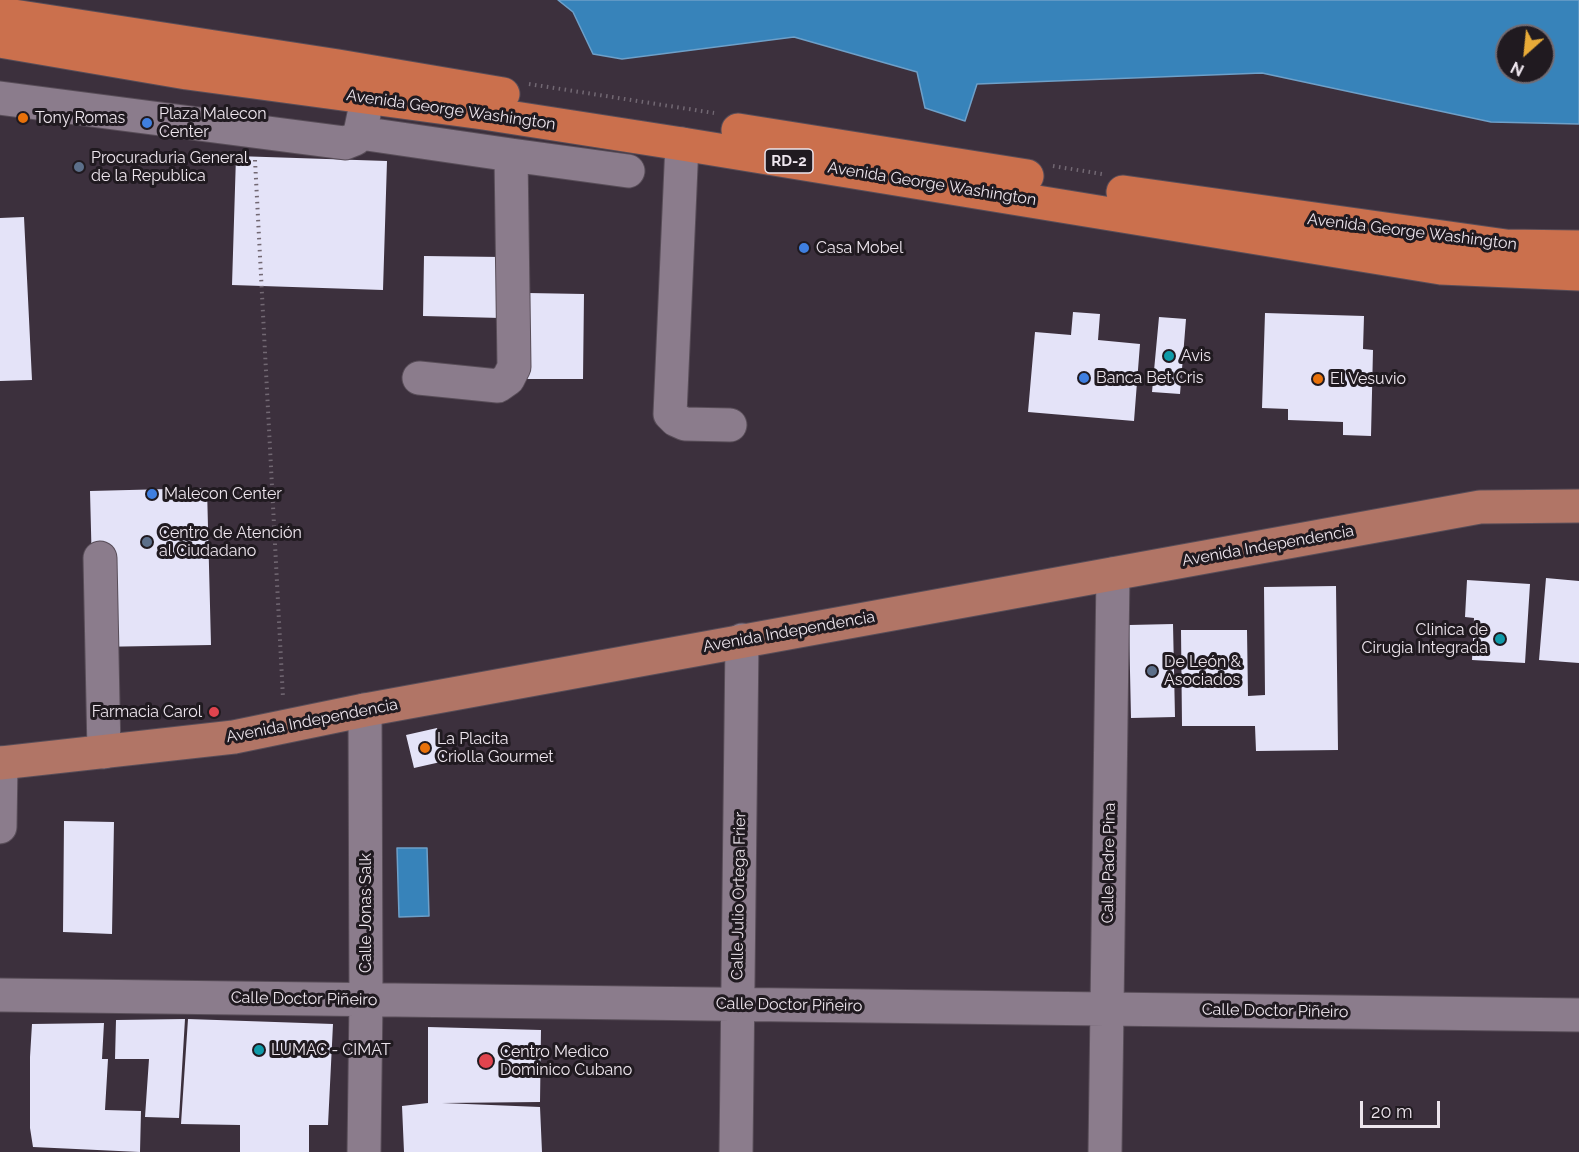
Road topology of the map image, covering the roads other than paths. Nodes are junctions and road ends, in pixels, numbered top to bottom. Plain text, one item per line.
1 (0, 14) edge
2 (0, 41) edge
3 (367, 97) junction
4 (0, 98) edge
5 (360, 133) junction
6 (682, 144) junction
7 (511, 155) junction
8 (628, 171) dead end
9 (1579, 247) edge
10 (1579, 274) edge
11 (419, 378) dead end
12 (730, 425) dead end
13 (1579, 506) edge
14 (100, 558) dead end
15 (1113, 574) junction
16 (742, 640) junction
17 (365, 710) junction
18 (104, 752) junction
19 (1, 763) edge
20 (0, 827) edge
21 (0, 995) edge
22 (366, 1000) junction
23 (737, 1005) junction
24 (1107, 1009) junction
25 (1579, 1015) edge
26 (364, 1152) edge
27 (736, 1152) edge
28 (1105, 1152) edge

1 - 9 highway, Avenida George Washington / RD-2
2 - 3 highway, Avenida George Washington / RD-2
3 - 5 street
3 - 6 highway, Avenida George Washington / RD-2
4 - 5 street
5 - 7 street
6 - 10 highway, Avenida George Washington / RD-2
6 - 12 street
7 - 8 street
7 - 11 street
13 - 15 main road, Avenida Independencia
14 - 18 street
15 - 16 main road, Avenida Independencia
15 - 24 street, Calle Padre Pina
16 - 17 main road, Avenida Independencia
16 - 23 street, Calle Julio Ortega Frier
17 - 18 main road, Avenida Independencia
17 - 22 street, Calle Jonas Salk
18 - 19 main road, Avenida Independencia
19 - 20 street
21 - 22 street, Calle Doctor Piñeiro
22 - 23 street, Calle Doctor Piñeiro
22 - 26 street, Calle Jonas Salk
23 - 24 street, Calle Doctor Piñeiro
23 - 27 street, Calle Julio Ortega Frier
24 - 25 street, Calle Doctor Piñeiro
24 - 28 street, Calle Padre Pina

